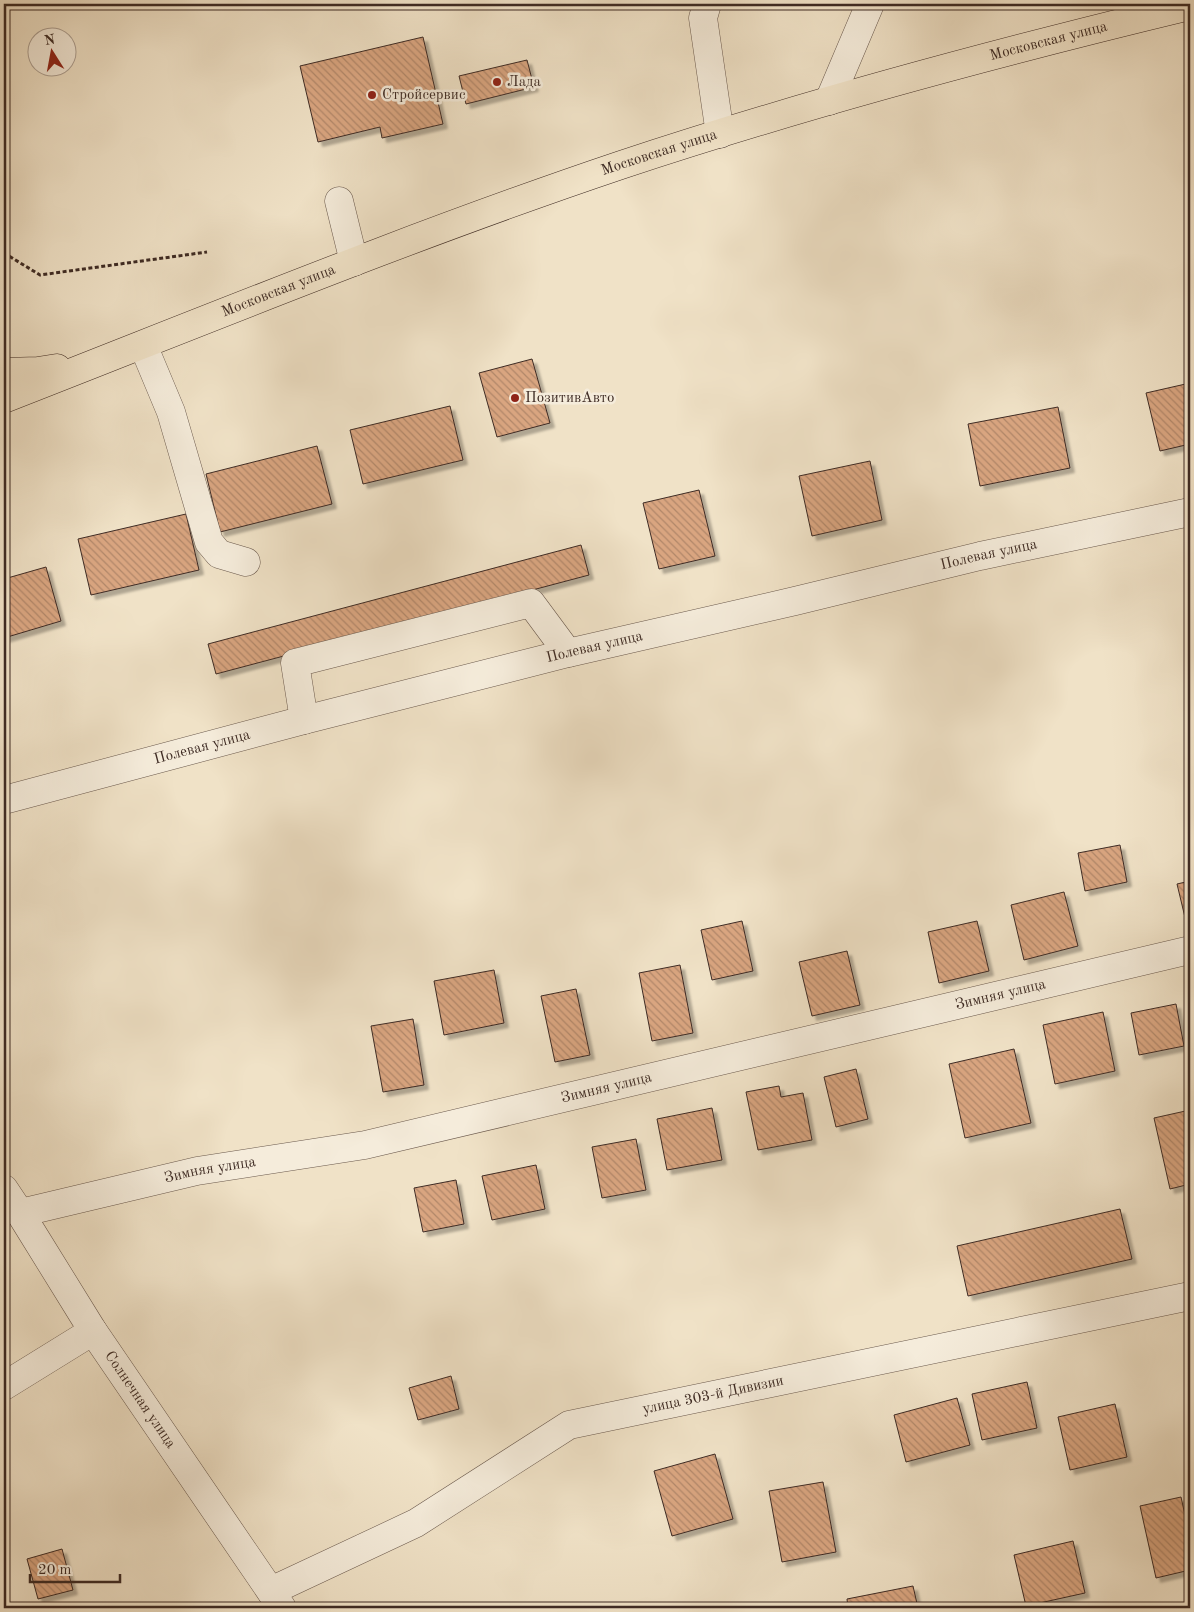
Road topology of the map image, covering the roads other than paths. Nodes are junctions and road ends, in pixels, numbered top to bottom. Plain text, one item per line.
1 (707, 4) edge
2 (870, 4) edge
3 (1175, 7) edge
4 (829, 101) junction
5 (720, 134) junction
6 (339, 201) dead end
7 (354, 262) junction
8 (143, 344) junction
9 (4, 372) edge
10 (4, 399) edge
11 (1190, 512) edge
12 (246, 562) dead end
13 (568, 652) junction
14 (304, 720) junction
15 (4, 800) edge
16 (1190, 950) edge
17 (4, 1189) edge
18 (20, 1213) junction
19 (1190, 1296) edge
20 (93, 1330) junction
21 (4, 1386) edge
22 (277, 1600) edge

1 - 5 street
2 - 4 street
3 - 4 main road, Московская улица
4 - 5 main road, Московская улица
5 - 7 main road, Московская улица
6 - 7 street
7 - 8 main road, Московская улица
8 - 9 main road, Московская улица
8 - 10 main road, Московская улица
8 - 12 street
11 - 13 street, Полевая улица
13 - 14 street, Полевая улица
13 - 14 street
14 - 15 street, Полевая улица
16 - 18 street, Зимняя улица
17 - 18 street, Солнечная улица
18 - 20 street, Солнечная улица
19 - 22 street, улица 303-й Дивизии
20 - 21 street
20 - 22 street, Солнечная улица

